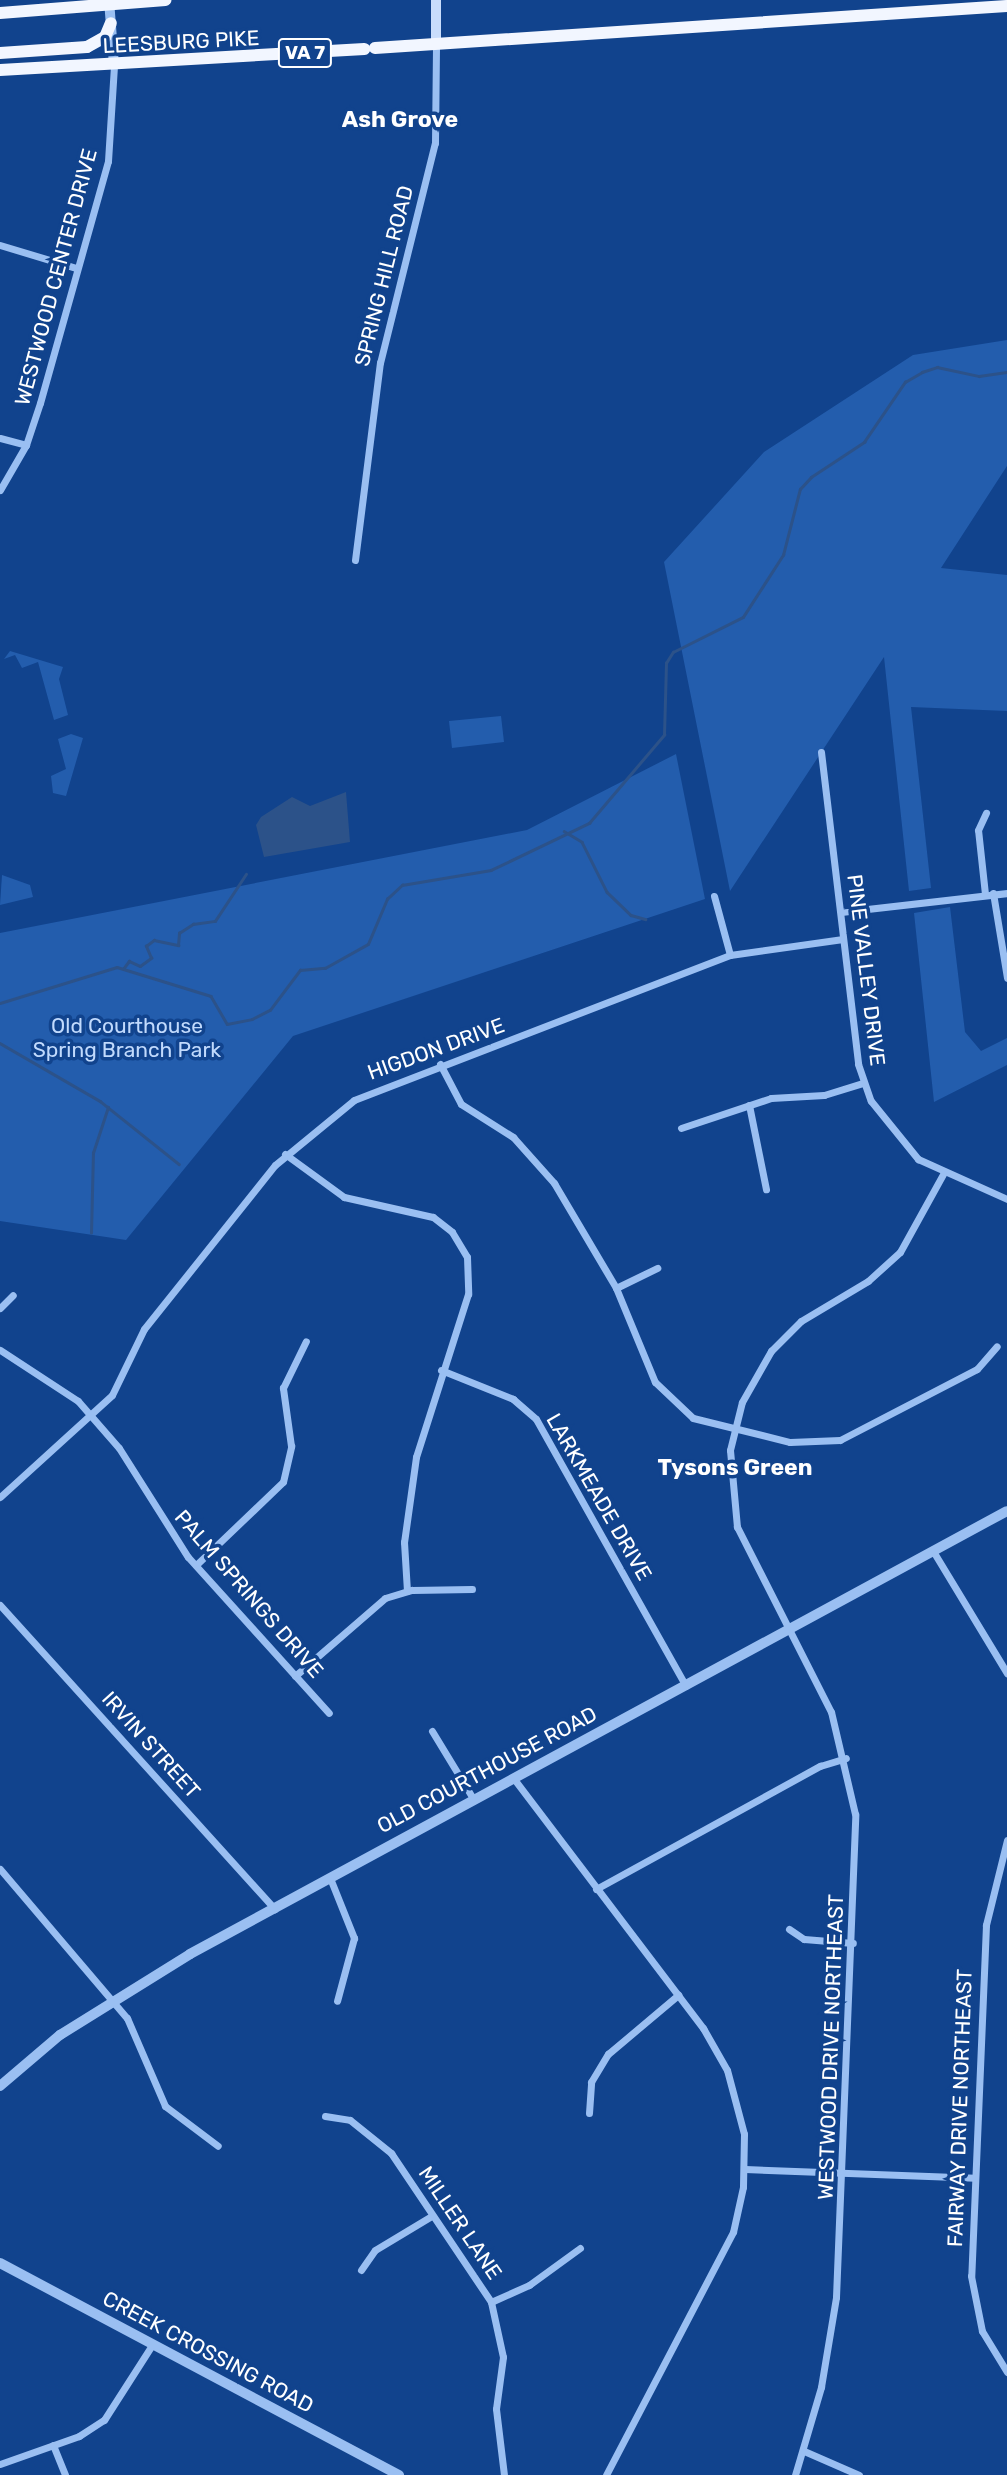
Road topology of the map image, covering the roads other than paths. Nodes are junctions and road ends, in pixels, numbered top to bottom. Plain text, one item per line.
1 (166, 0) edge
2 (436, 0) edge
3 (109, 2) edge
4 (1007, 6) edge
5 (0, 13) edge
6 (111, 23) junction
7 (436, 44) junction
8 (0, 53) edge
9 (114, 65) junction
10 (0, 70) edge
11 (0, 245) edge
12 (76, 268) junction
13 (0, 438) edge
14 (26, 445) junction
15 (0, 489) edge
16 (355, 560) dead end
17 (821, 752) dead end
18 (986, 813) dead end
19 (989, 893) junction
20 (1007, 893) edge
21 (714, 896) dead end
22 (841, 912) junction
23 (843, 939) junction
24 (730, 955) junction
25 (1007, 978) edge
26 (440, 1064) junction
27 (863, 1083) junction
28 (749, 1105) junction
29 (681, 1128) dead end
30 (285, 1154) junction
31 (943, 1174) junction
32 (766, 1189) dead end
33 (1007, 1199) edge
34 (657, 1268) dead end
35 (617, 1288) junction
36 (13, 1295) dead end
37 (0, 1308) edge
38 (306, 1341) dead end
39 (997, 1346) dead end
40 (0, 1350) edge
41 (441, 1370) junction
42 (90, 1414) junction
43 (735, 1430) junction
44 (0, 1497) edge
45 (1007, 1510) edge
46 (933, 1551) junction
47 (196, 1565) junction
48 (472, 1589) dead end
49 (407, 1591) junction
50 (0, 1605) edge
51 (789, 1629) junction
52 (1007, 1673) edge
53 (295, 1676) junction
54 (686, 1686) junction
55 (329, 1713) dead end
56 (432, 1731) dead end
57 (846, 1758) junction
58 (514, 1779) junction
59 (474, 1800) junction
60 (1007, 1840) edge
61 (0, 1869) edge
62 (330, 1878) junction
63 (596, 1889) junction
64 (275, 1909) junction
65 (789, 1929) dead end
66 (853, 1943) junction
67 (678, 1995) junction
68 (114, 2001) junction
69 (337, 2001) dead end
70 (0, 2086) edge
71 (589, 2113) dead end
72 (325, 2116) dead end
73 (218, 2146) dead end
74 (745, 2169) junction
75 (844, 2172) junction
76 (975, 2178) junction
77 (430, 2217) junction
78 (580, 2248) dead end
79 (0, 2263) edge
80 (360, 2270) dead end
81 (491, 2302) junction
82 (152, 2345) junction
83 (1007, 2372) edge
84 (52, 2445) junction
85 (804, 2451) junction
86 (0, 2464) edge
87 (65, 2475) edge
88 (398, 2475) edge
89 (504, 2475) edge
90 (606, 2475) edge
91 (796, 2475) edge
92 (859, 2475) edge

1 - 3 highway, LEESBURG PIKE
2 - 7 main road, SPRING HILL ROAD
3 - 5 highway, LEESBURG PIKE
3 - 6 street
4 - 7 highway, LEESBURG PIKE / VA 7
6 - 8 highway
6 - 9 street
7 - 9 highway, LEESBURG PIKE / VA 7
7 - 16 street, SPRING HILL ROAD
9 - 10 highway, LEESBURG PIKE / VA 7
9 - 12 street, WESTWOOD CENTER DRIVE
11 - 12 street
12 - 14 street, WESTWOOD CENTER DRIVE
13 - 14 street
14 - 15 street, WESTWOOD CENTER DRIVE
17 - 22 street, PINE VALLEY DRIVE
18 - 19 street
19 - 20 street
19 - 22 street
19 - 25 street
21 - 24 street
22 - 23 street, PINE VALLEY DRIVE
23 - 24 street, HIGDON DRIVE
23 - 27 street, PINE VALLEY DRIVE
24 - 26 street, HIGDON DRIVE
26 - 30 street, HIGDON DRIVE
26 - 35 street
27 - 28 street
27 - 31 street, PINE VALLEY DRIVE
28 - 29 street
28 - 32 street
30 - 41 street
30 - 42 street, HIGDON DRIVE
31 - 33 street, PINE VALLEY DRIVE
31 - 43 street, WESTWOOD DRIVE NORTHEAST
34 - 35 street
35 - 43 street
36 - 37 street
38 - 47 street
39 - 43 street
40 - 42 street, PALM SPRINGS DRIVE
41 - 49 street
41 - 54 street, LARKMEADE DRIVE
42 - 44 street, HIGDON DRIVE
42 - 47 street, PALM SPRINGS DRIVE
43 - 51 street, WESTWOOD DRIVE NORTHEAST
45 - 46 street, OLD COURTHOUSE ROAD
46 - 51 street, OLD COURTHOUSE ROAD
46 - 52 street
47 - 53 street, PALM SPRINGS DRIVE
48 - 49 street
49 - 53 street
50 - 64 street, IRVIN STREET
51 - 54 street, OLD COURTHOUSE ROAD
51 - 57 street, WESTWOOD DRIVE NORTHEAST
53 - 55 street, PALM SPRINGS DRIVE
54 - 58 street, OLD COURTHOUSE ROAD
56 - 59 street
57 - 63 street
57 - 66 street, WESTWOOD DRIVE NORTHEAST
58 - 59 street, OLD COURTHOUSE ROAD
58 - 63 street
59 - 62 street, OLD COURTHOUSE ROAD
60 - 76 street, FAIRWAY DRIVE NORTHEAST
61 - 68 street
62 - 64 street, OLD COURTHOUSE ROAD
62 - 69 street
63 - 67 street
64 - 68 street, OLD COURTHOUSE ROAD
65 - 66 street
66 - 75 street, WESTWOOD DRIVE NORTHEAST
67 - 71 street
67 - 74 street
68 - 70 street, OLD COURTHOUSE ROAD
68 - 73 street
72 - 77 street, MILLER LANE
74 - 75 street
74 - 90 street
75 - 76 street
75 - 85 street, WESTWOOD DRIVE NORTHEAST
76 - 83 street, FAIRWAY DRIVE NORTHEAST
77 - 80 street
77 - 81 street, MILLER LANE
78 - 81 street
79 - 82 street, CREEK CROSSING ROAD
81 - 89 street, MILLER LANE
82 - 84 street
82 - 88 street, CREEK CROSSING ROAD
84 - 86 street
84 - 87 street
85 - 91 street, WESTWOOD DRIVE NORTHEAST
85 - 92 street

